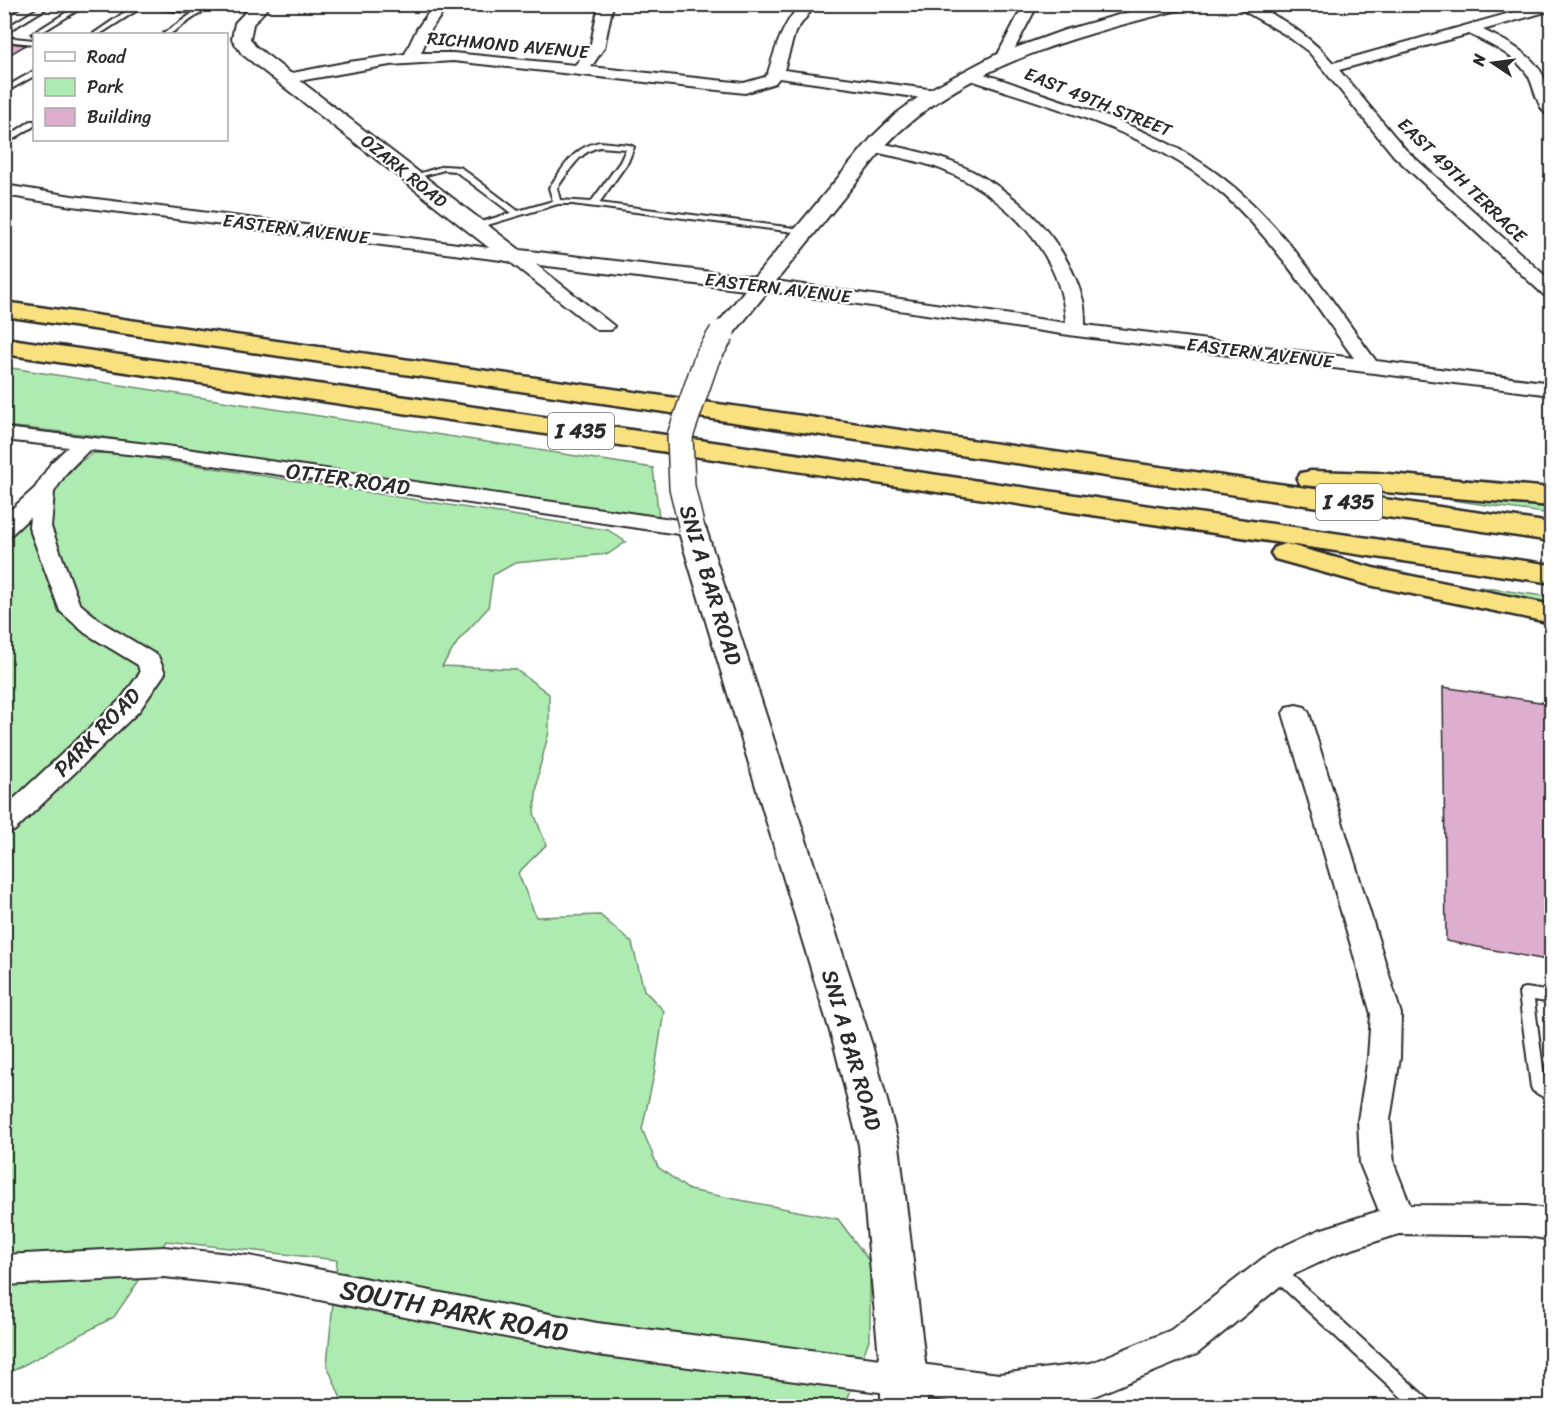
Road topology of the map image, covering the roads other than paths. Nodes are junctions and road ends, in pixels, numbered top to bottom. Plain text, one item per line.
1 (50, 4) edge
2 (85, 4) edge
3 (263, 4) edge
4 (442, 4) edge
5 (606, 4) edge
6 (809, 4) edge
7 (1031, 4) edge
8 (1180, 4) edge
9 (1239, 4) edge
10 (141, 5) edge
11 (1551, 6) edge
12 (1470, 29) junction
13 (4, 32) edge
14 (38, 33) edge
15 (98, 33) edge
16 (168, 33) edge
17 (33, 36) edge
18 (4, 39) edge
19 (25, 41) junction
20 (33, 42) edge
21 (412, 56) junction
22 (1002, 60) junction
23 (1330, 68) junction
24 (579, 70) junction
25 (775, 73) junction
26 (33, 74) edge
27 (970, 75) junction
28 (287, 78) junction
29 (4, 91) edge
30 (936, 94) junction
31 (1551, 111) edge
32 (33, 124) edge
33 (4, 143) edge
34 (874, 147) junction
35 (412, 177) junction
36 (4, 190) edge
37 (557, 202) junction
38 (594, 204) junction
39 (517, 214) junction
40 (474, 226) junction
41 (801, 231) junction
42 (514, 256) junction
43 (762, 285) junction
44 (1551, 292) edge
45 (4, 309) edge
46 (604, 326) dead end
47 (1076, 330) junction
48 (4, 346) edge
49 (1370, 366) junction
50 (1551, 389) edge
51 (4, 434) edge
52 (84, 442) junction
53 (1146, 473) junction
54 (43, 492) junction
55 (1551, 497) edge
56 (1157, 516) junction
57 (4, 529) edge
58 (692, 529) junction
59 (1551, 531) edge
60 (1551, 574) edge
61 (1551, 615) edge
62 (1296, 713) dead end
63 (4, 824) edge
64 (1551, 998) edge
65 (1551, 1096) edge
66 (1399, 1219) junction
67 (1551, 1225) edge
68 (1275, 1269) junction
69 (4, 1270) edge
70 (904, 1392) edge
71 (1423, 1407) edge

1 - 13 lane
2 - 14 lane
3 - 28 street, OZARK ROAD
4 - 21 street
5 - 24 street
6 - 25 street
7 - 22 street, EAST 49TH STREET
8 - 22 street, SNI A BAR ROAD
9 - 23 street, EAST 49TH TERRACE
10 - 15 lane
10 - 16 lane
11 - 12 street
12 - 23 street
12 - 31 street
17 - 19 lane
18 - 19 lane
19 - 20 lane
21 - 24 street, RICHMOND AVENUE
21 - 28 street, RICHMOND AVENUE
22 - 27 street, SNI A BAR ROAD
23 - 44 street, EAST 49TH TERRACE
24 - 25 street, RICHMOND AVENUE
25 - 30 street
26 - 29 lane
27 - 30 street, SNI A BAR ROAD
27 - 49 street, EAST 49TH STREET
28 - 35 street, OZARK ROAD
30 - 34 street, SNI A BAR ROAD
32 - 33 lane
34 - 41 street, SNI A BAR ROAD
34 - 47 street
35 - 39 lane
35 - 40 street, OZARK ROAD
36 - 42 street, EASTERN AVENUE
37 - 38 lane
37 - 38 lane
37 - 39 lane
38 - 41 lane
39 - 40 lane
40 - 42 street, OZARK ROAD
41 - 43 street, SNI A BAR ROAD
42 - 43 street, EASTERN AVENUE
42 - 46 street, OZARK ROAD
43 - 47 street, EASTERN AVENUE
43 - 58 street, SNI A BAR ROAD, bridge
45 - 53 highway, I 435
47 - 49 street, EASTERN AVENUE
48 - 56 highway, I 435
49 - 50 street, EASTERN AVENUE
51 - 52 street, OTTER ROAD
52 - 54 street
52 - 58 street, OTTER ROAD
53 - 55 highway
53 - 59 highway, I 435
54 - 57 street
54 - 63 street, PARK ROAD
56 - 60 highway, I 435
56 - 61 highway
58 - 70 street, SNI A BAR ROAD
62 - 66 street
64 - 65 lane
66 - 67 street, SOUTH PARK ROAD
66 - 68 street, SOUTH PARK ROAD
68 - 70 street, SOUTH PARK ROAD
68 - 71 lane
69 - 70 street, SOUTH PARK ROAD

